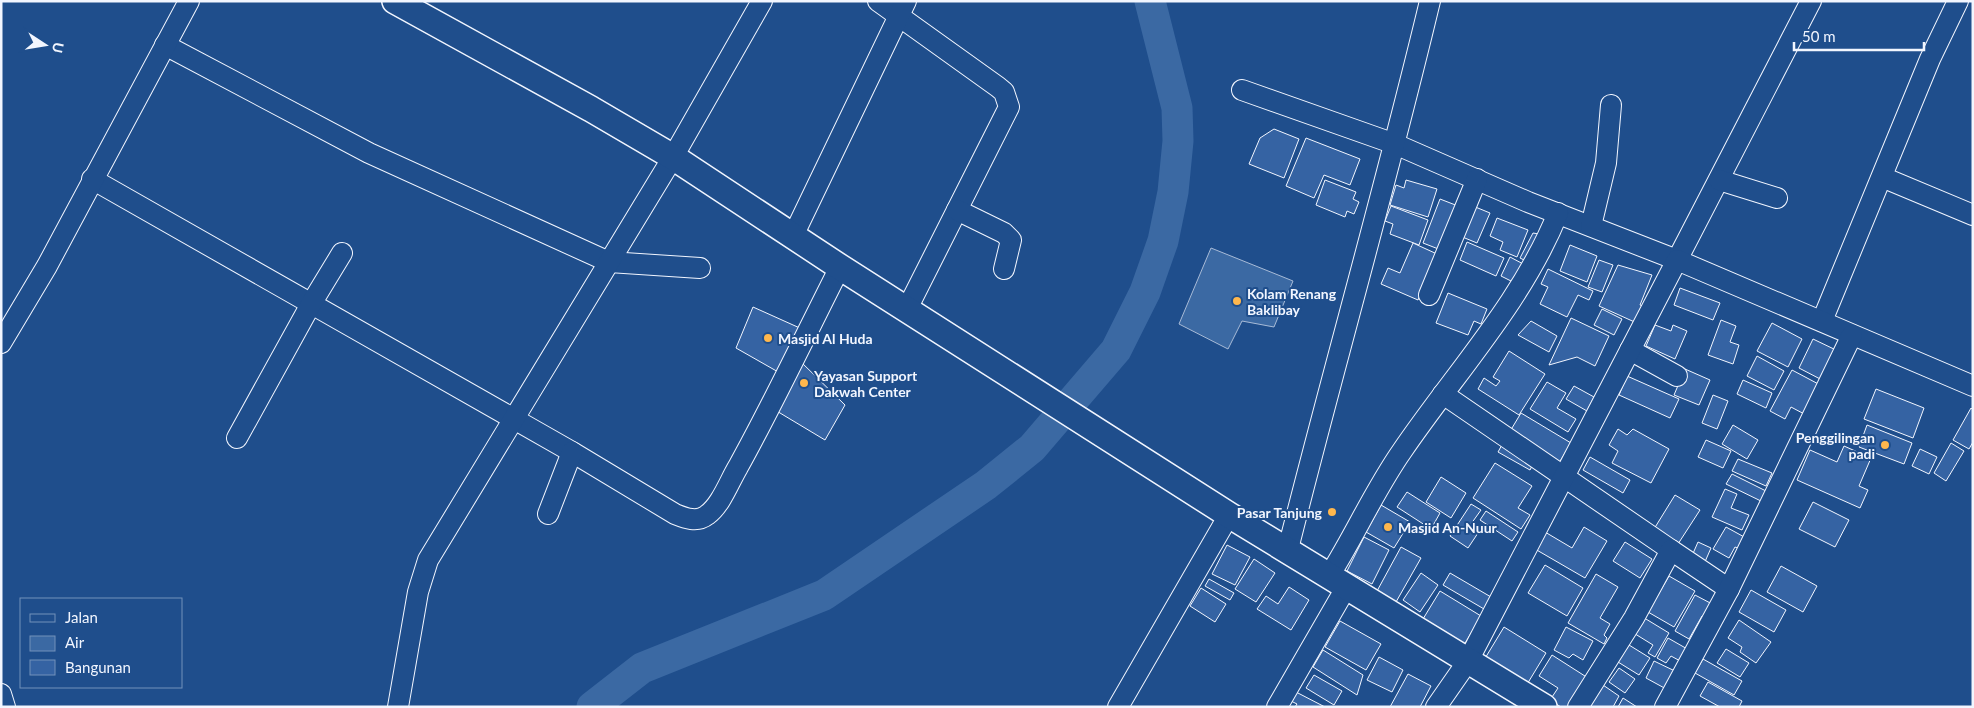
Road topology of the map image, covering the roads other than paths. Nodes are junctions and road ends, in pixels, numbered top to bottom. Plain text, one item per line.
1 (189, 1) edge
2 (394, 1) edge
3 (762, 1) edge
4 (878, 1) edge
5 (1430, 1) edge
6 (1811, 1) edge
7 (1958, 1) edge
8 (903, 9) edge
9 (165, 45) junction
10 (1242, 90) dead end
11 (1611, 105) dead end
12 (1395, 144) junction
13 (673, 157) junction
14 (1882, 176) junction
15 (92, 178) junction
16 (1477, 179) junction
17 (1718, 180) junction
18 (1777, 198) dead end
19 (957, 210) junction
20 (1558, 213) junction
21 (1973, 214) edge
22 (1591, 226) junction
23 (793, 236) junction
24 (342, 253) dead end
25 (1677, 260) junction
26 (609, 262) junction
27 (700, 268) dead end
28 (840, 268) junction
29 (1004, 269) dead end
30 (1429, 295) dead end
31 (311, 304) junction
32 (907, 310) junction
33 (1822, 320) junction
34 (1852, 335) junction
35 (1, 343) edge
36 (1630, 350) junction
37 (1677, 376) dead end
38 (1973, 386) edge
39 (1442, 394) junction
40 (514, 421) junction
41 (237, 438) dead end
42 (572, 452) junction
43 (1564, 479) junction
44 (548, 514) dead end
45 (1229, 515) junction
46 (1288, 549) junction
47 (1671, 550) junction
48 (1338, 581) junction
49 (1729, 589) junction
50 (1468, 661) junction
51 (1, 694) edge
52 (5, 707) edge
53 (398, 707) edge
54 (1118, 707) edge
55 (1277, 707) edge
56 (1436, 707) edge
57 (1544, 707) edge
58 (1578, 707) edge
59 (1665, 707) edge

1 - 9 street
2 - 13 main road
3 - 13 street
4 - 8 street
5 - 12 street
6 - 17 street
7 - 14 street
8 - 19 street
8 - 23 street
9 - 15 street
9 - 26 street
10 - 12 street
11 - 22 street
12 - 16 street
12 - 46 street
13 - 23 main road
13 - 26 street
14 - 21 street
14 - 33 street
15 - 31 street
15 - 35 street
16 - 20 street
16 - 30 street
17 - 18 street
17 - 25 street
19 - 29 street
19 - 32 street
20 - 22 street
20 - 39 street
22 - 25 street
23 - 28 main road
24 - 31 street
25 - 33 street
25 - 36 street
26 - 27 street
26 - 40 street
28 - 32 main road
28 - 42 street
31 - 40 street
31 - 41 street
32 - 45 main road
33 - 34 street
34 - 38 street
34 - 49 street
36 - 37 street
36 - 43 street
39 - 43 street
39 - 48 street
40 - 42 street
40 - 53 street
42 - 44 street
43 - 47 street
43 - 50 street
45 - 46 main road
45 - 54 street
46 - 48 main road
47 - 49 street
47 - 58 street
48 - 50 main road
48 - 55 street
49 - 59 street
50 - 56 street
50 - 57 main road
51 - 52 street

